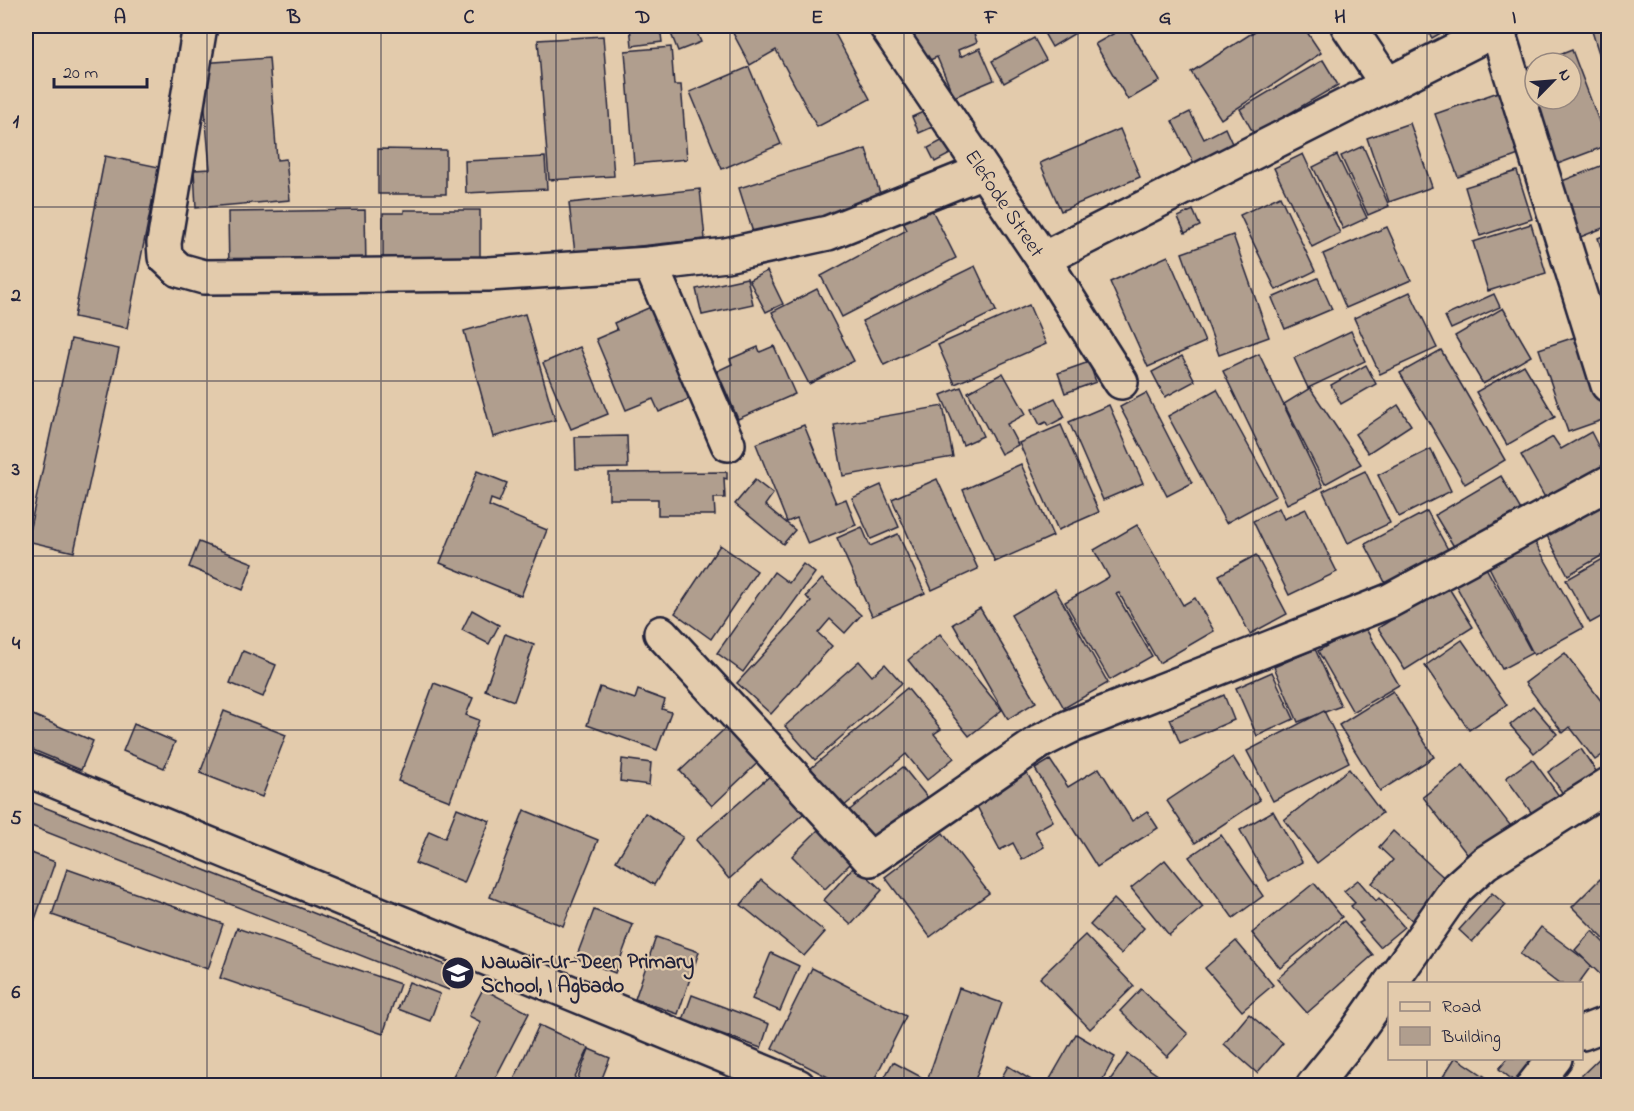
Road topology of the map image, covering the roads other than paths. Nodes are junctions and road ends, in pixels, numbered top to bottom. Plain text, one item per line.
1 (200, 26) edge
2 (886, 26) edge
3 (1348, 26) edge
4 (1500, 27) edge
5 (1387, 84) junction
6 (983, 171) junction
7 (1043, 259) junction
8 (650, 264) junction
9 (1121, 382) dead end
10 (1608, 385) edge
11 (728, 444) dead end
12 (1608, 483) edge
13 (661, 633) dead end
14 (26, 769) edge
15 (1608, 785) edge
16 (1391, 982) edge
17 (1388, 987) edge
18 (1554, 1060) edge
19 (798, 1086) edge
20 (1313, 1086) edge
21 (1533, 1086) edge

1 - 8 street
2 - 6 street, Elefode Street
3 - 5 street
4 - 5 street
4 - 10 street
5 - 7 street
6 - 7 street, Elefode Street
6 - 8 street
7 - 9 street, Elefode Street
8 - 11 street
12 - 13 street
14 - 19 street
15 - 16 street
17 - 20 street
18 - 21 street

